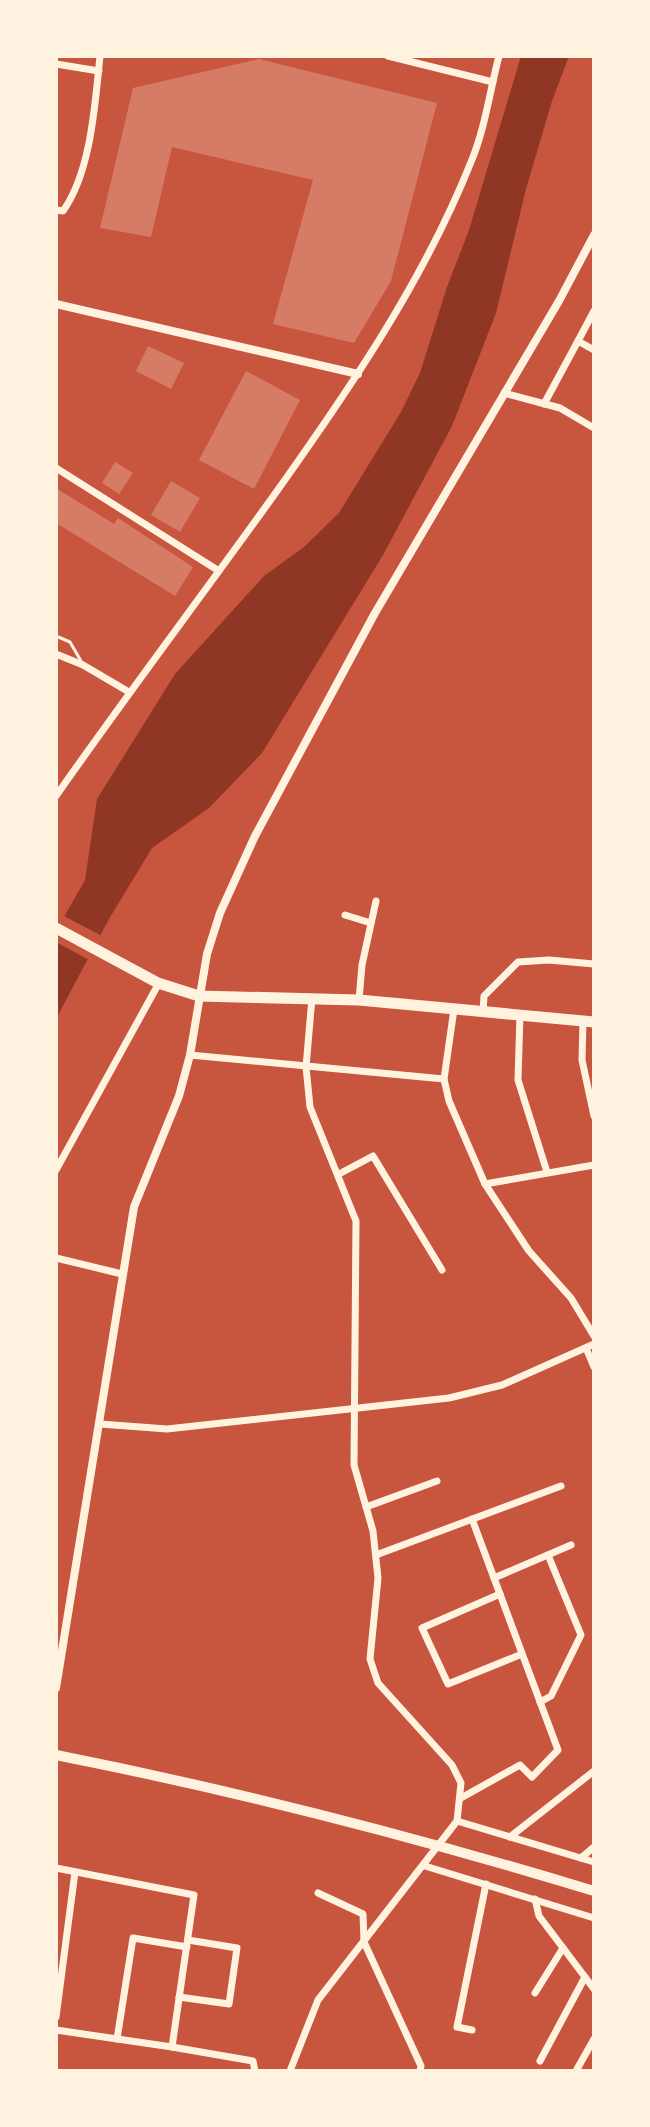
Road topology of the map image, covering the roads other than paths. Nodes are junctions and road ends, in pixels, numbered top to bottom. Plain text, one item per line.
1 (100, 56) edge
2 (388, 56) edge
3 (499, 56) edge
4 (56, 64) edge
5 (99, 71) junction
6 (493, 82) junction
7 (56, 210) edge
8 (594, 235) edge
9 (56, 304) edge
10 (594, 311) edge
11 (578, 341) junction
12 (594, 350) edge
13 (358, 374) junction
14 (504, 393) junction
15 (544, 404) junction
16 (594, 428) edge
17 (56, 468) edge
18 (219, 571) junction
19 (56, 636) edge
20 (56, 654) edge
21 (83, 665) junction
22 (129, 692) junction
23 (56, 796) edge
24 (385, 911) dead end
25 (345, 915) dead end
26 (371, 923) junction
27 (56, 928) edge
28 (594, 964) edge
29 (158, 983) junction
30 (199, 996) junction
31 (312, 998) junction
32 (359, 1000) junction
33 (454, 1009) junction
34 (483, 1012) junction
35 (520, 1015) junction
36 (589, 1022) edge
37 (190, 1055) junction
38 (306, 1067) junction
39 (444, 1079) junction
40 (594, 1116) edge
41 (594, 1165) edge
42 (56, 1170) edge
43 (547, 1172) junction
44 (339, 1174) junction
45 (485, 1184) junction
46 (56, 1258) edge
47 (442, 1270) dead end
48 (122, 1274) junction
49 (594, 1336) edge
50 (594, 1344) edge
51 (586, 1348) junction
52 (594, 1367) edge
53 (356, 1408) junction
54 (100, 1424) junction
55 (437, 1481) dead end
56 (561, 1486) dead end
57 (366, 1507) junction
58 (472, 1519) junction
59 (571, 1545) dead end
60 (376, 1555) junction
61 (548, 1555) junction
62 (494, 1578) junction
63 (500, 1594) junction
64 (522, 1654) junction
65 (56, 1688) edge
66 (540, 1702) junction
67 (56, 1755) edge
68 (594, 1771) edge
69 (461, 1798) junction
70 (457, 1821) junction
71 (510, 1837) junction
72 (439, 1844) junction
73 (594, 1847) edge
74 (581, 1858) junction
75 (594, 1862) edge
76 (425, 1866) junction
77 (56, 1868) edge
78 (75, 1872) junction
79 (486, 1884) junction
80 (594, 1891) edge
81 (318, 1893) dead end
82 (535, 1899) junction
83 (594, 1918) edge
84 (364, 1942) junction
85 (187, 1943) junction
86 (563, 1948) junction
87 (585, 1977) junction
88 (594, 1989) edge
89 (535, 1993) dead end
90 (179, 1997) junction
91 (56, 2017) edge
92 (56, 2030) edge
93 (472, 2030) dead end
94 (117, 2039) junction
95 (594, 2039) edge
96 (172, 2047) junction
97 (540, 2061) dead end
98 (255, 2071) edge
99 (290, 2071) edge
100 (420, 2071) edge
101 (576, 2071) edge

1 - 5 street
2 - 6 street
3 - 6 street
4 - 5 street
5 - 7 street
6 - 13 street
8 - 14 street
9 - 13 street
10 - 11 street
11 - 12 street
11 - 15 street
13 - 18 street
14 - 15 street
14 - 30 street
15 - 16 street
17 - 18 street
18 - 22 street
19 - 21 lane
20 - 21 street
21 - 22 street
22 - 23 street
24 - 26 street
25 - 26 street
26 - 32 street
27 - 29 highway
28 - 34 street
29 - 30 highway
29 - 42 street
30 - 31 highway
30 - 37 street
31 - 32 highway
31 - 38 street
32 - 33 highway
33 - 34 highway
33 - 39 street
34 - 35 highway
35 - 36 highway
35 - 43 street
36 - 40 street
37 - 38 street
37 - 48 street
38 - 39 street
38 - 44 street
39 - 45 street
41 - 43 street
43 - 45 street
44 - 47 street
44 - 53 street
45 - 49 street
46 - 48 street
48 - 54 street
50 - 51 street
51 - 52 street
51 - 53 street
53 - 54 street
53 - 57 street
54 - 65 street
55 - 57 street
56 - 58 street
57 - 60 street
58 - 60 street
58 - 62 street
59 - 61 street
60 - 69 street
61 - 62 street
61 - 66 street
62 - 63 street
63 - 64 street
63 - 64 street
64 - 66 street
66 - 69 street
67 - 72 main road
68 - 71 street
69 - 70 street
70 - 71 street
70 - 72 street
71 - 74 street
72 - 76 street
72 - 80 main road
73 - 74 street
74 - 75 street
76 - 79 street
76 - 84 street
77 - 78 street
78 - 85 street
78 - 91 street
79 - 82 street
79 - 93 street
81 - 84 street
82 - 83 street
82 - 86 street
84 - 99 street
84 - 100 street
85 - 90 street
85 - 90 street
85 - 94 street
86 - 87 street
86 - 89 street
87 - 88 street
87 - 97 street
90 - 96 street
92 - 94 street
94 - 96 street
95 - 101 street
96 - 98 street

